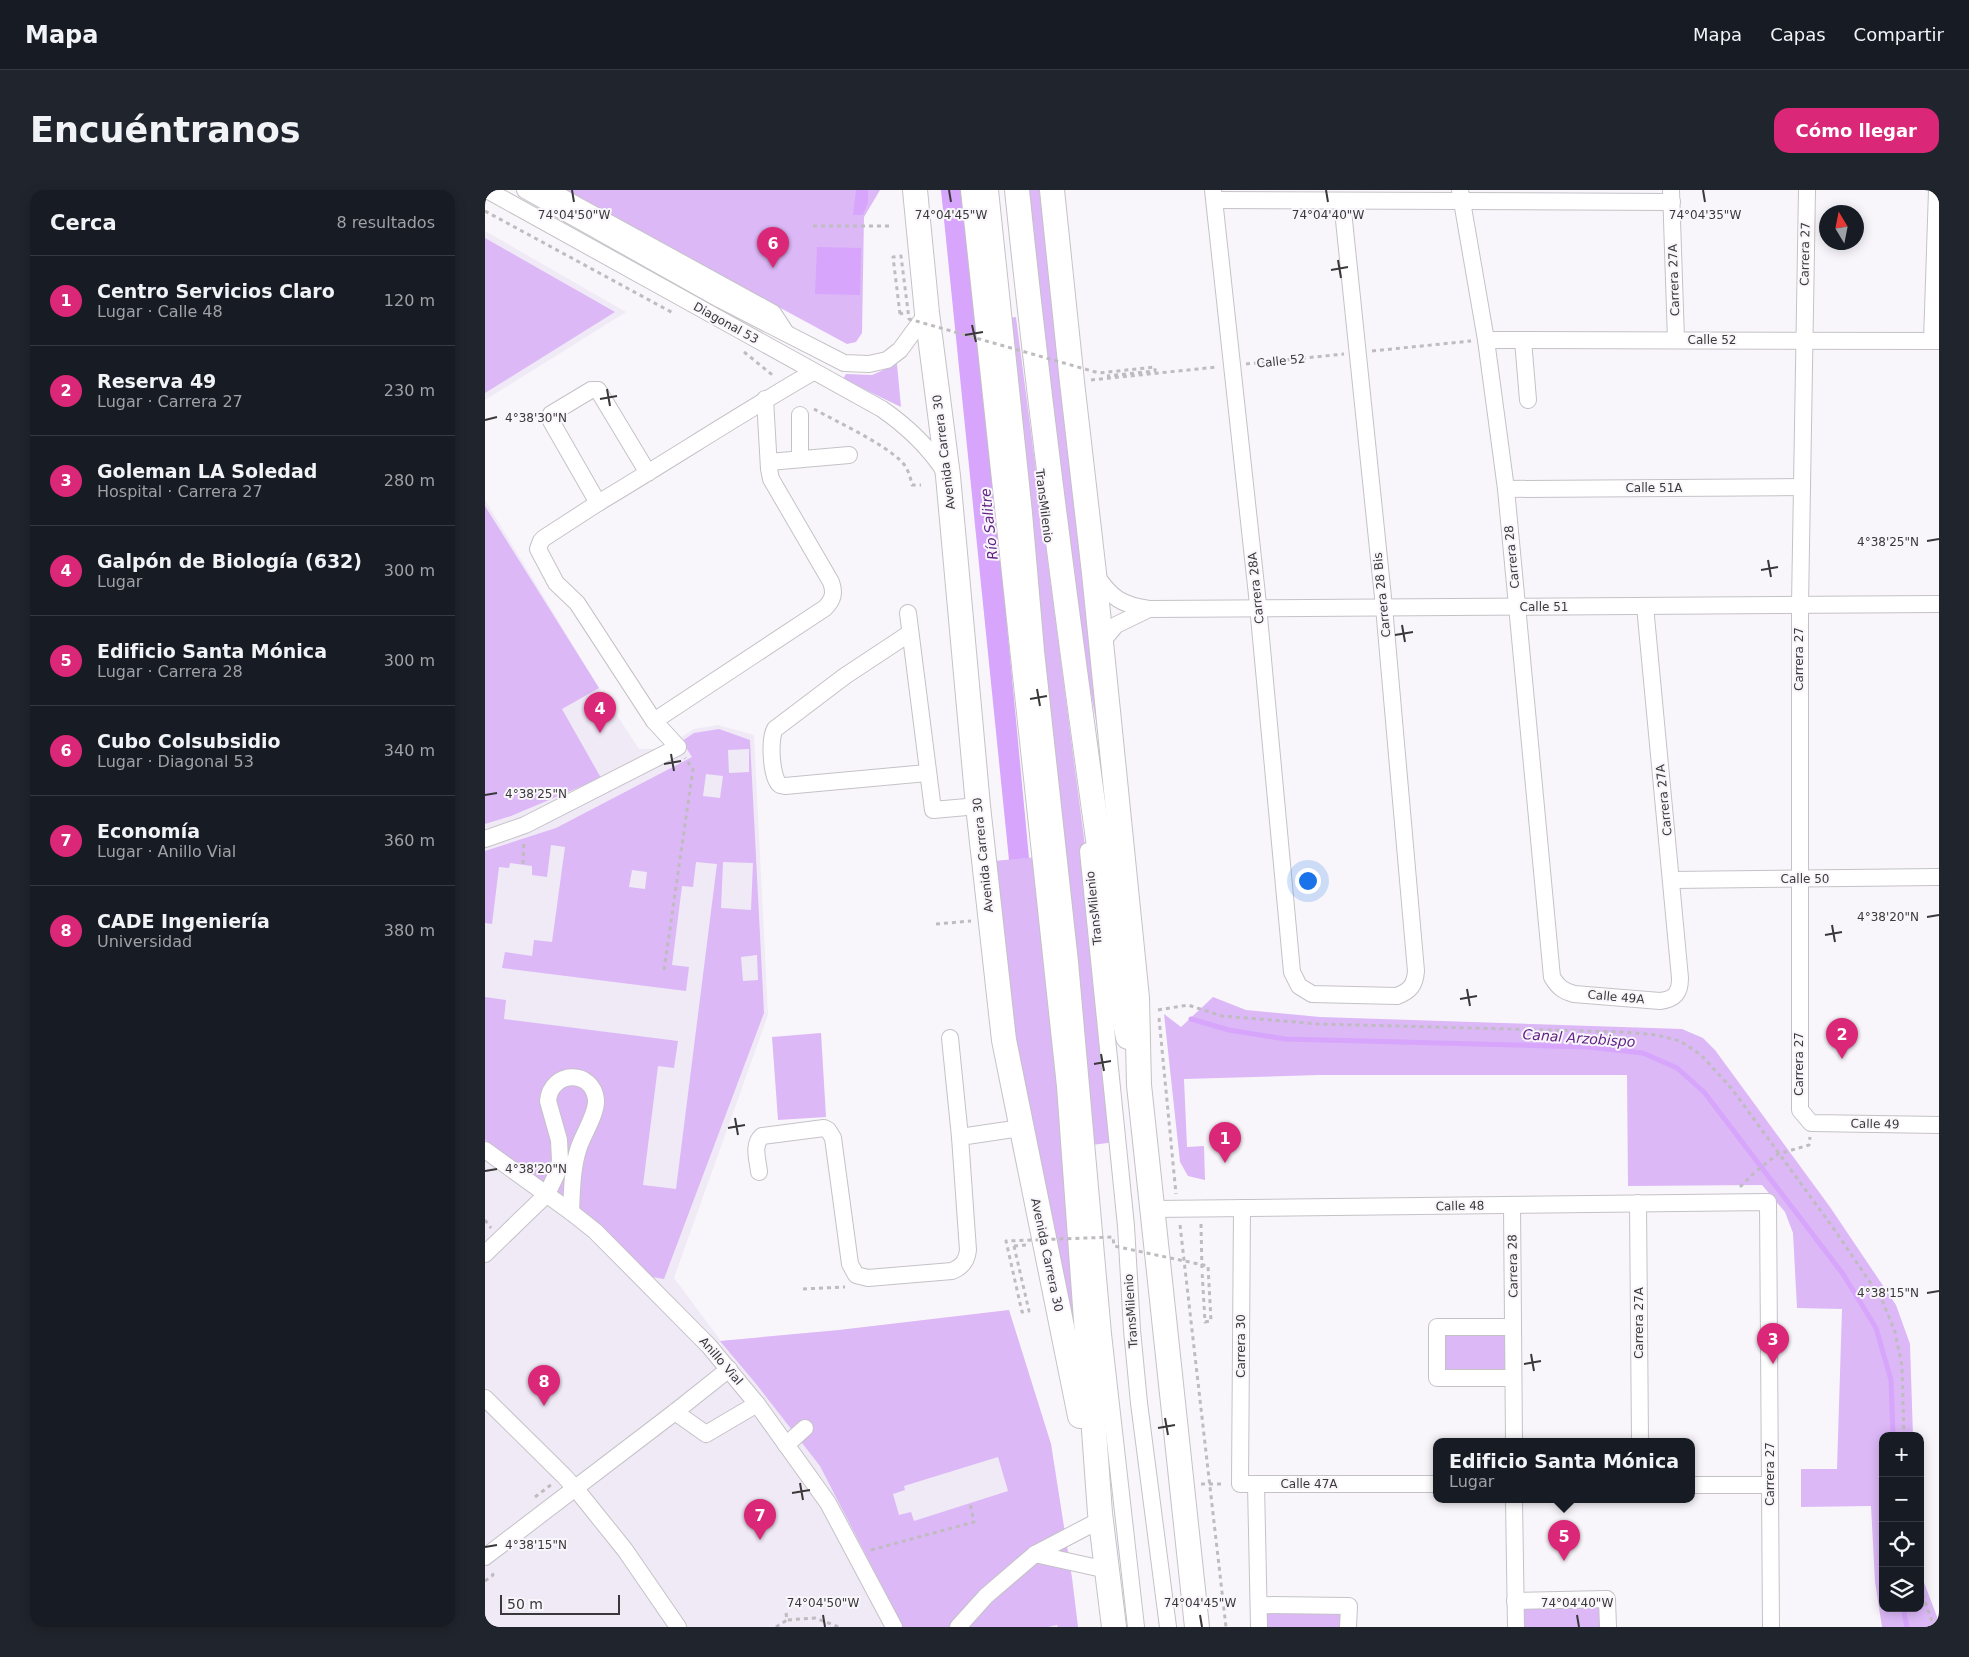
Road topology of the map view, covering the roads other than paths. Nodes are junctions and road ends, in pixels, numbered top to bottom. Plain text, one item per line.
1 (487, 190) edge
2 (525, 190) edge
3 (549, 190) edge
4 (915, 190) edge
5 (973, 190) edge
6 (990, 190) edge
7 (1006, 190) edge
8 (1017, 190) edge
9 (1052, 190) edge
10 (1807, 190) edge
11 (1214, 195) edge
12 (1461, 195) edge
13 (1672, 196) edge
14 (1938, 200) edge
15 (1342, 201) junction
16 (580, 214) junction
17 (927, 313) junction
18 (1480, 340) junction
19 (1523, 340) junction
20 (1676, 340) junction
21 (1804, 341) junction
22 (1935, 341) edge
23 (813, 372) junction
24 (765, 399) junction
25 (1528, 400) dead end
26 (805, 411) road end
27 (849, 455) dead end
28 (800, 459) junction
29 (769, 462) junction
30 (647, 473) junction
31 (947, 476) junction
32 (1802, 487) junction
33 (1505, 489) junction
34 (598, 504) junction
35 (1094, 573) junction
36 (1939, 604) edge
37 (1799, 605) junction
38 (1645, 606) junction
39 (1384, 607) junction
40 (1517, 607) junction
41 (1258, 608) junction
42 (1149, 609) junction
43 (908, 613) dead end
44 (910, 633) junction
45 (1101, 643) junction
46 (655, 720) junction
47 (927, 774) junction
48 (978, 806) junction
49 (485, 839) edge
50 (1939, 878) edge
51 (1799, 879) junction
52 (1671, 880) junction
53 (1556, 985) joint
54 (1299, 986) joint
55 (1676, 995) joint
56 (950, 1038) dead end
57 (1139, 1085) junction
58 (1811, 1124) joint
59 (1939, 1125) edge
60 (1021, 1128) junction
61 (960, 1137) junction
62 (485, 1150) edge
63 (759, 1172) dead end
64 (547, 1194) junction
65 (1768, 1202) joint
66 (1638, 1204) junction
67 (1512, 1205) junction
68 (1242, 1208) junction
69 (1153, 1209) junction
70 (571, 1212) junction
71 (485, 1254) edge
72 (1513, 1327) junction
73 (729, 1369) junction
74 (1513, 1378) junction
75 (485, 1398) edge
76 (757, 1404) junction
77 (675, 1412) junction
78 (805, 1428) dead end
79 (1514, 1438) edge
80 (1639, 1438) edge
81 (786, 1445) junction
82 (1248, 1484) junction
83 (1433, 1484) edge
84 (1695, 1485) edge
85 (1770, 1485) junction
86 (576, 1489) junction
87 (1514, 1503) edge
88 (1100, 1516) junction
89 (1035, 1554) junction
90 (485, 1557) edge
91 (1107, 1570) junction
92 (1515, 1602) junction
93 (1259, 1605) junction
94 (678, 1627) edge
95 (894, 1627) edge
96 (957, 1627) edge
97 (1114, 1627) edge
98 (1136, 1627) edge
99 (1168, 1627) edge
100 (1197, 1627) edge
101 (1259, 1627) edge
102 (1348, 1627) edge
103 (1515, 1627) edge
104 (1608, 1627) edge
105 (1771, 1627) edge

1 - 23 street, Diagonal 53
2 - 16 street, Diagonal 53
3 - 16 street
4 - 17 highway, Avenida Carrera 30
5 - 88 highway, Avenida Carrera 30
6 - 98 street, TransMilenio
7 - 99 street, TransMilenio
8 - 57 highway
9 - 35 highway
10 - 21 street, Carrera 27
11 - 15 street
11 - 41 street, Carrera 28A
12 - 13 street
12 - 15 street
12 - 18 street, Carrera 28
13 - 20 street, Carrera 27A
14 - 22 street
15 - 39 street, Carrera 28 Bis
16 - 17 street, Diagonal 53
17 - 31 highway, Avenida Carrera 30
18 - 19 street, Calle 52
18 - 33 street, Carrera 28
19 - 20 street, Calle 52
19 - 25 street
20 - 21 street, Calle 52
21 - 22 street, Calle 52
21 - 32 street, Carrera 27
23 - 24 street
23 - 31 street, Diagonal 53
24 - 29 street
24 - 30 street
26 - 28 street
27 - 28 street
28 - 29 street
29 - 46 street
30 - 34 street
30 - 34 street
31 - 48 highway, Avenida Carrera 30
32 - 33 street, Calle 51A
32 - 37 street, Carrera 27
33 - 40 street, Carrera 28
34 - 46 street
35 - 42 street, Calle 51
35 - 45 highway
36 - 37 street, Calle 51
37 - 38 street, Calle 51
37 - 51 street, Carrera 27
38 - 40 street, Calle 51
38 - 52 street, Carrera 27A
39 - 40 street, Calle 51
39 - 41 street, Calle 51
39 - 54 street, Carrera 28 Bis
40 - 53 street, Carrera 28
41 - 42 street, Calle 51
41 - 54 street, Carrera 28A
42 - 45 street, Calle 51
43 - 44 street
44 - 47 street
44 - 47 street
45 - 57 highway
46 - 49 street
47 - 48 street
48 - 60 highway, Avenida Carrera 30
50 - 51 street, Calle 50
51 - 52 street, Calle 50
51 - 58 street, Carrera 27
52 - 55 street, Carrera 27A
53 - 55 street, Calle 49A
56 - 61 street
57 - 69 highway
58 - 59 street, Calle 49
60 - 61 street
60 - 88 highway, Avenida Carrera 30
61 - 63 street
62 - 64 street, Anillo Vial
64 - 70 street, Anillo Vial
64 - 70 street
64 - 71 street
65 - 66 street, Calle 48
65 - 85 street, Carrera 27
66 - 67 street, Calle 48
66 - 80 street, Carrera 27A
67 - 68 street, Calle 48
67 - 72 street, Carrera 28
68 - 69 street, Calle 48
68 - 82 street, Carrera 30
69 - 100 highway
70 - 73 street, Anillo Vial
72 - 74 street, Carrera 28
72 - 74 street
73 - 76 street, Anillo Vial
73 - 77 street
74 - 79 street, Carrera 28
75 - 86 street
76 - 77 street
76 - 81 street, Anillo Vial
77 - 86 street
78 - 81 street
81 - 95 street, Anillo Vial
82 - 83 street, Calle 47A
82 - 93 street, Carrera 30
84 - 85 street
85 - 105 street, Carrera 27
86 - 90 street
86 - 94 street
87 - 92 street
88 - 89 street
88 - 91 highway, Avenida Carrera 30
89 - 91 street
89 - 96 street
91 - 97 highway, Avenida Carrera 30
92 - 103 street
92 - 104 street
93 - 101 street, Carrera 30
93 - 102 street

